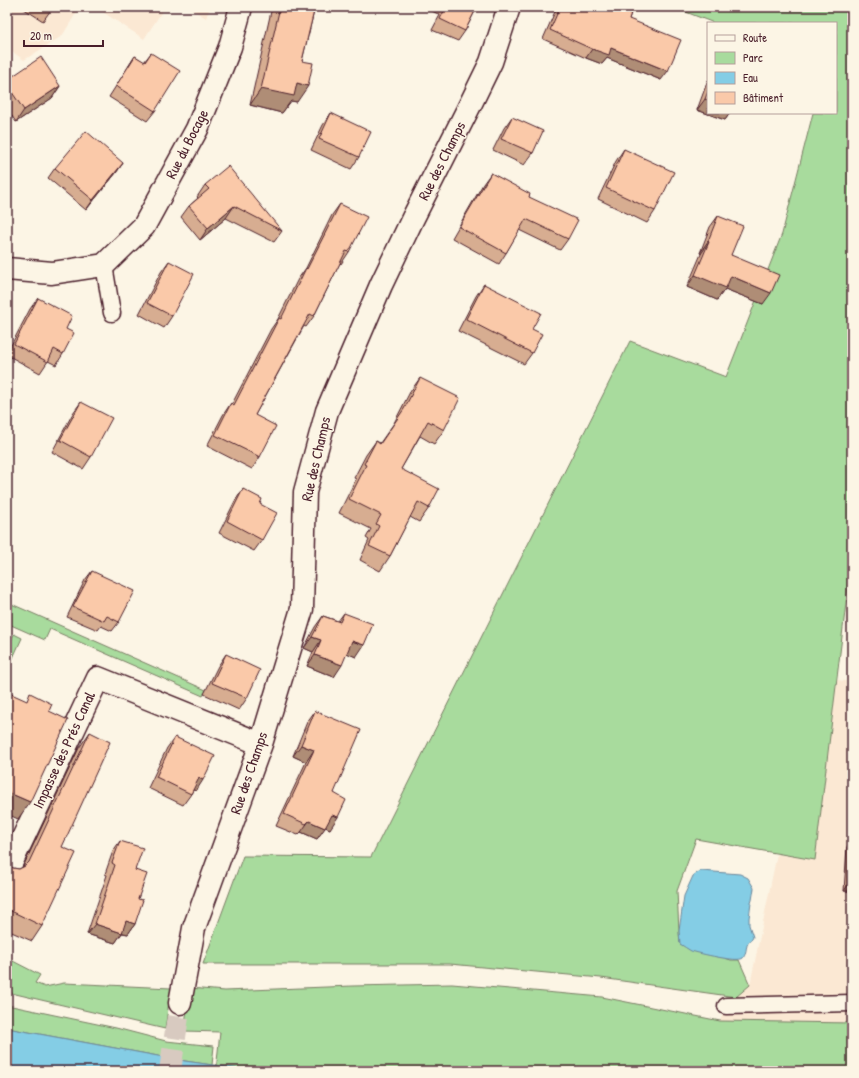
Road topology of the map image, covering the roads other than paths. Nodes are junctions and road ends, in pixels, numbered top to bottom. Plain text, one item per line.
1 (241, 7) edge
2 (509, 7) edge
3 (104, 265) junction
4 (7, 269) edge
5 (112, 313) dead end
6 (261, 744) junction
7 (7, 872) edge
8 (180, 1003) tunnel mouth
9 (852, 1003) edge
10 (726, 1006) dead end

1 - 3 street, Rue du Bocage
2 - 6 street, Rue des Champs
3 - 4 street
3 - 5 lane
6 - 7 street, Impasse des Prés Canal
6 - 8 street, Rue des Champs
9 - 10 lane

